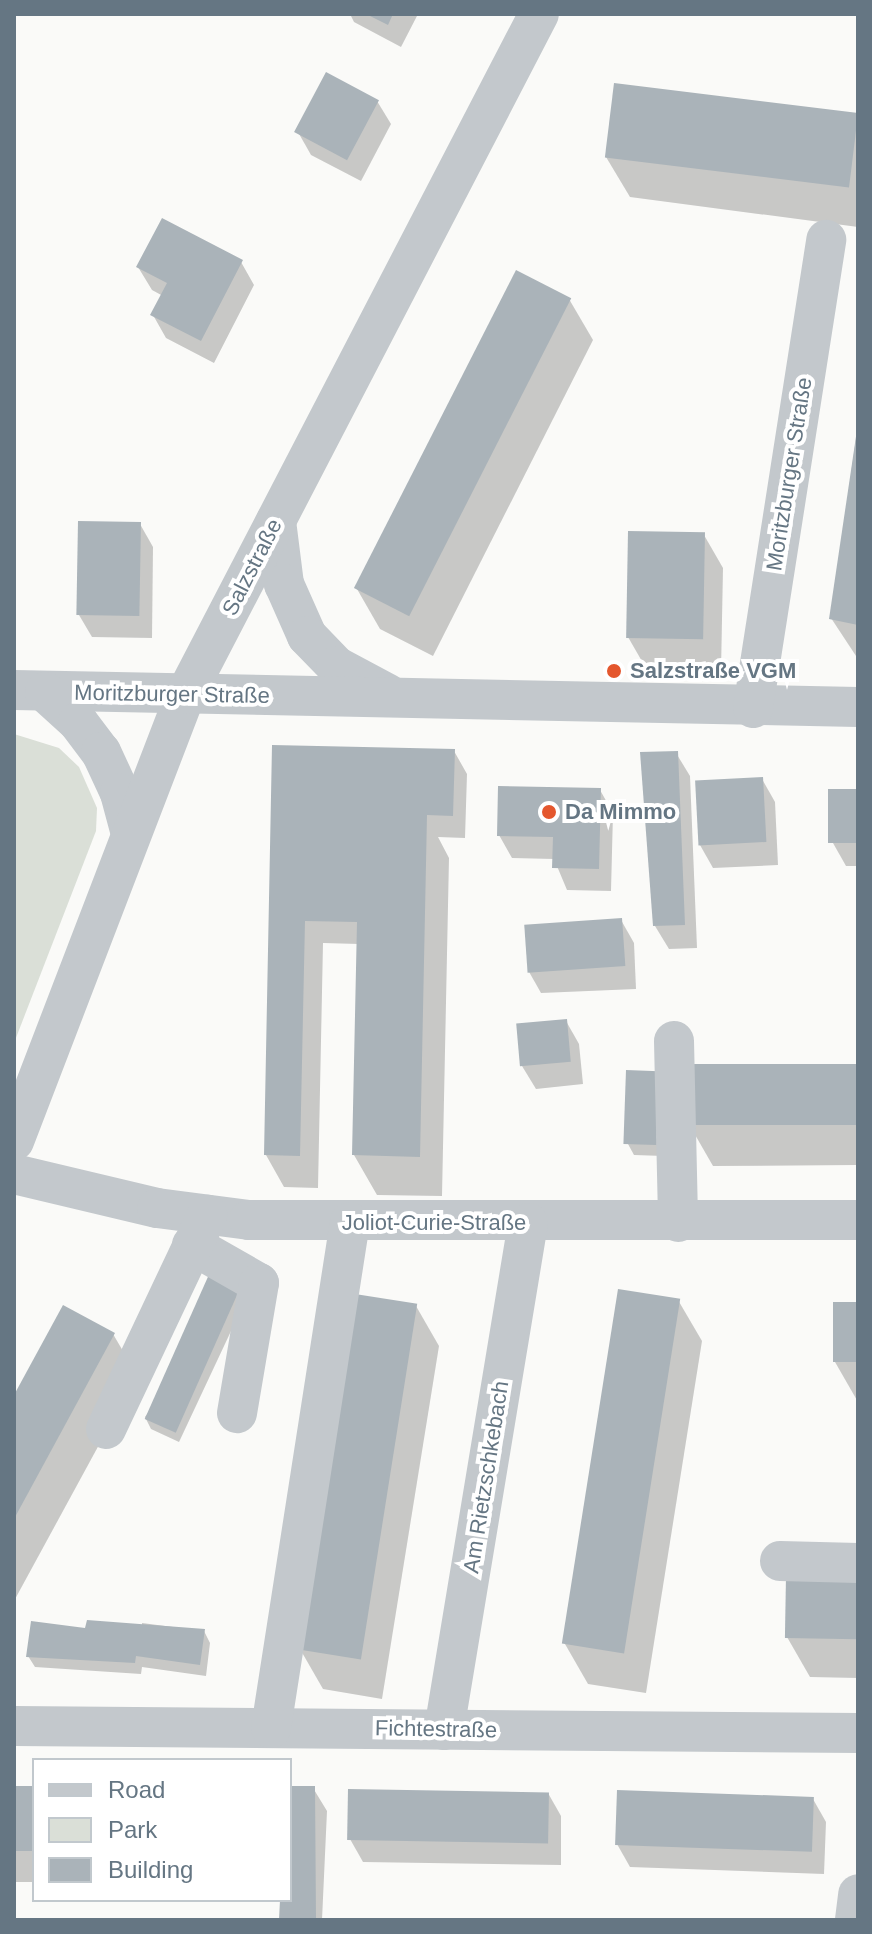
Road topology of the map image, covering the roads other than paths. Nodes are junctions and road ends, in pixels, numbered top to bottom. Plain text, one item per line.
1 (539, 14) edge
2 (826, 240) dead end
3 (276, 521) junction
4 (30, 691) edge
5 (186, 694) junction
6 (395, 698) junction
7 (858, 707) edge
8 (753, 708) junction
9 (131, 834) junction
10 (674, 1041) dead end
11 (14, 1141) edge
12 (14, 1174) edge
13 (858, 1220) edge
14 (350, 1222) junction
15 (678, 1222) junction
16 (528, 1223) junction
17 (200, 1230) junction
18 (237, 1413) dead end
19 (106, 1429) dead end
20 (780, 1561) dead end
21 (858, 1563) edge
22 (14, 1726) edge
23 (271, 1728) junction
24 (444, 1730) junction
25 (858, 1733) edge
26 (858, 1894) edge
27 (855, 1920) edge

1 - 3 street, Salzstraße
2 - 8 street, Moritzburger Straße
3 - 5 street, Salzstraße
3 - 6 street, Moritzburger Straße
4 - 5 street, Moritzburger Straße
4 - 9 street, Moritzburger Straße
5 - 6 street, Moritzburger Straße
5 - 9 street, Salzstraße
6 - 8 street, Moritzburger Straße
7 - 8 street, Moritzburger Straße
9 - 11 street, Salzstraße
10 - 15 street
12 - 17 street, Joliot-Curie-Straße
13 - 15 street, Joliot-Curie-Straße
14 - 16 street, Joliot-Curie-Straße
14 - 17 street, Joliot-Curie-Straße
14 - 23 street
15 - 16 street, Joliot-Curie-Straße
16 - 24 street, Am Rietzschkebach
17 - 18 street
17 - 19 street
20 - 21 street
22 - 23 street, Fichtestraße
23 - 24 street, Fichtestraße
24 - 25 street, Fichtestraße
26 - 27 street

